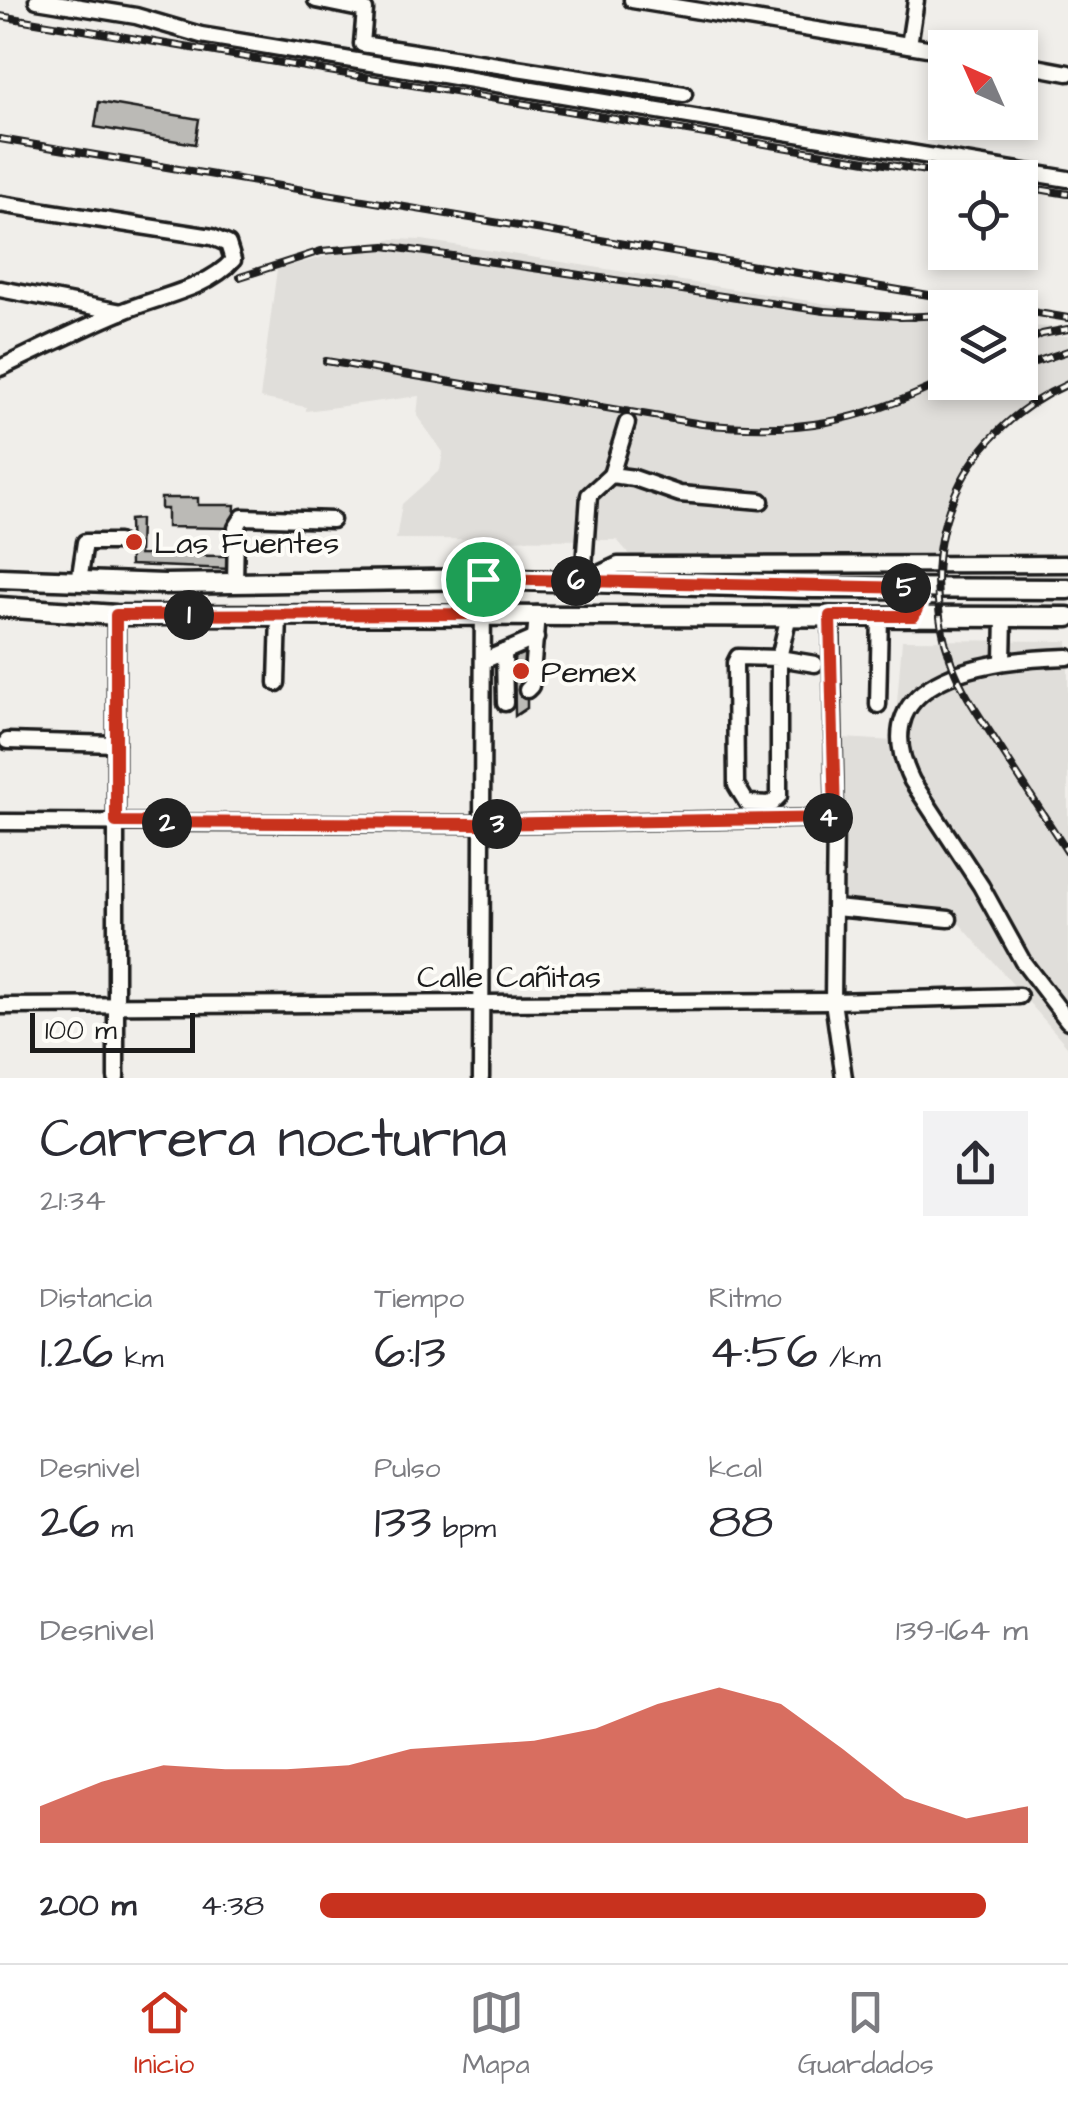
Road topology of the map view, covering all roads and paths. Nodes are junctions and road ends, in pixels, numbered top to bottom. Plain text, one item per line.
1 (37, 0) edge
2 (316, 0) edge
3 (632, 0) edge
4 (916, 0) edge
5 (697, 5) edge
6 (909, 44) junction
7 (928, 48) edge
8 (1038, 67) edge
9 (1068, 72) edge
10 (684, 94) dead end
11 (1068, 179) edge
12 (0, 204) edge
13 (0, 289) edge
14 (122, 312) junction
15 (0, 368) edge
16 (627, 423) dead end
17 (611, 475) junction
18 (761, 501) dead end
19 (332, 520) dead end
20 (118, 542) dead end
21 (1068, 564) edge
22 (0, 578) edge
23 (483, 579) junction
24 (79, 582) junction
25 (583, 582) junction
26 (235, 584) junction
27 (914, 588) junction
28 (964, 588) junction
29 (1068, 589) edge
30 (0, 607) edge
31 (279, 614) junction
32 (485, 614) junction
33 (537, 614) junction
34 (116, 615) junction
35 (780, 615) junction
36 (830, 616) junction
37 (880, 616) junction
38 (914, 616) junction
39 (961, 616) junction
40 (1004, 617) junction
41 (1068, 617) edge
42 (536, 638) junction
43 (504, 652) junction
44 (779, 653) junction
45 (1068, 657) edge
46 (484, 660) junction
47 (1003, 660) junction
48 (815, 664) dead end
49 (277, 683) dead end
50 (516, 697) junction
51 (878, 706) dead end
52 (482, 716) junction
53 (7, 741) dead end
54 (116, 744) junction
55 (835, 818) junction
56 (0, 822) edge
57 (116, 822) junction
58 (481, 824) junction
59 (834, 908) junction
60 (949, 919) dead end
61 (1019, 996) dead end
62 (833, 1001) junction
63 (482, 1003) junction
64 (0, 1006) edge
65 (116, 1007) junction
66 (1068, 1020) edge
67 (116, 1078) edge
68 (481, 1078) edge
69 (844, 1078) edge

1 - 11 street
2 - 10 street
3 - 5 street
4 - 6 street
5 - 6 street
6 - 7 street
8 - 9 street
12 - 14 street
13 - 14 street
14 - 15 street
16 - 17 street
17 - 18 street
17 - 25 street
19 - 26 street
20 - 24 street
21 - 25 street
22 - 24 main road
23 - 25 main road
23 - 26 main road
23 - 32 street
24 - 26 main road
25 - 27 main road
27 - 28 main road
27 - 38 main road
28 - 29 main road
28 - 39 main road
30 - 34 main road
31 - 32 main road
31 - 34 main road
31 - 49 street
32 - 33 main road
32 - 46 street
33 - 35 main road
33 - 42 street
34 - 54 street
35 - 36 main road
35 - 44 street
36 - 37 main road
36 - 55 street
37 - 38 main road
37 - 51 street
38 - 39 main road
39 - 40 main road
40 - 41 main road
40 - 47 street
42 - 43 street
42 - 50 street
43 - 46 street
43 - 50 street
44 - 44 street
44 - 48 street
45 - 47 street
46 - 52 street
47 - 66 street
50 - 52 street
52 - 58 street
53 - 54 street
54 - 57 street
55 - 58 street
55 - 59 street
56 - 57 street
57 - 58 street
57 - 65 street
58 - 63 street
59 - 60 street
59 - 62 street
61 - 62 street, Calle Cañitas
62 - 63 street, Calle Cañitas
62 - 69 street
63 - 65 street, Calle Cañitas
63 - 68 street
64 - 65 street, Calle Cañitas
65 - 67 street

